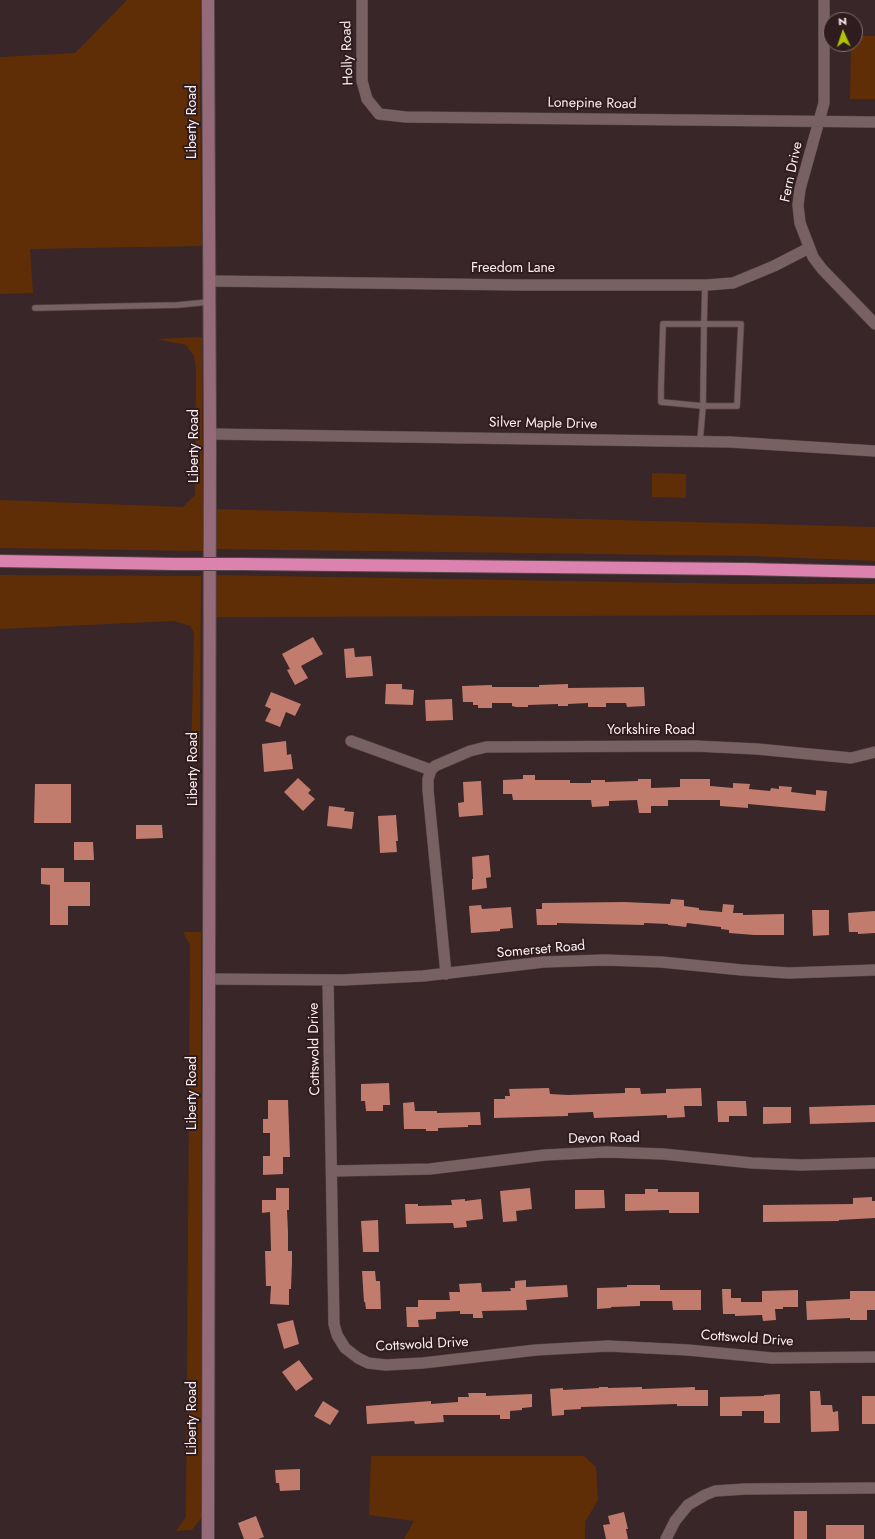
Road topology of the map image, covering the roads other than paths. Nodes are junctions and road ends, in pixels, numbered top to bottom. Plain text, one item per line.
1 (208, 0) edge
2 (362, 0) edge
3 (824, 0) edge
4 (371, 104) joint
5 (819, 121) junction
6 (875, 122) edge
7 (809, 248) junction
8 (210, 281) junction
9 (704, 285) junction
10 (210, 302) junction
11 (35, 308) dead end
12 (704, 324) junction
13 (875, 324) edge
14 (703, 406) junction
15 (210, 434) junction
16 (700, 442) junction
17 (875, 451) edge
18 (0, 561) edge
19 (875, 572) edge
20 (351, 741) dead end
21 (875, 752) edge
22 (431, 770) junction
23 (875, 970) edge
24 (446, 974) junction
25 (209, 979) junction
26 (328, 980) junction
27 (875, 1163) edge
28 (333, 1171) junction
29 (875, 1357) edge
30 (875, 1488) edge
31 (208, 1539) edge
32 (666, 1539) edge

1 - 8 street, Liberty Road
2 - 4 street, Holly Road
3 - 5 street, Fern Drive
4 - 5 street, Lonepine Road
5 - 6 street, Lonepine Road
5 - 7 street, Fern Drive
7 - 9 street, Freedom Lane
7 - 13 street, Fern Drive
8 - 9 street, Freedom Lane
8 - 10 street, Liberty Road
9 - 12 lane
10 - 11 lane
10 - 15 street, Liberty Road
12 - 14 lane
12 - 14 lane
12 - 14 lane
14 - 16 lane
15 - 16 street, Silver Maple Drive
15 - 25 street, Liberty Road
16 - 17 street, Silver Maple Drive
18 - 19 highway, bridge
20 - 22 street
21 - 22 street, Yorkshire Road
22 - 24 street
23 - 24 street, Somerset Road
24 - 26 street, Somerset Road
25 - 26 street, Somerset Road
25 - 31 street, Liberty Road
26 - 28 street, Cottswold Drive
27 - 28 street, Devon Road
28 - 29 street, Cottswold Drive
30 - 32 street

